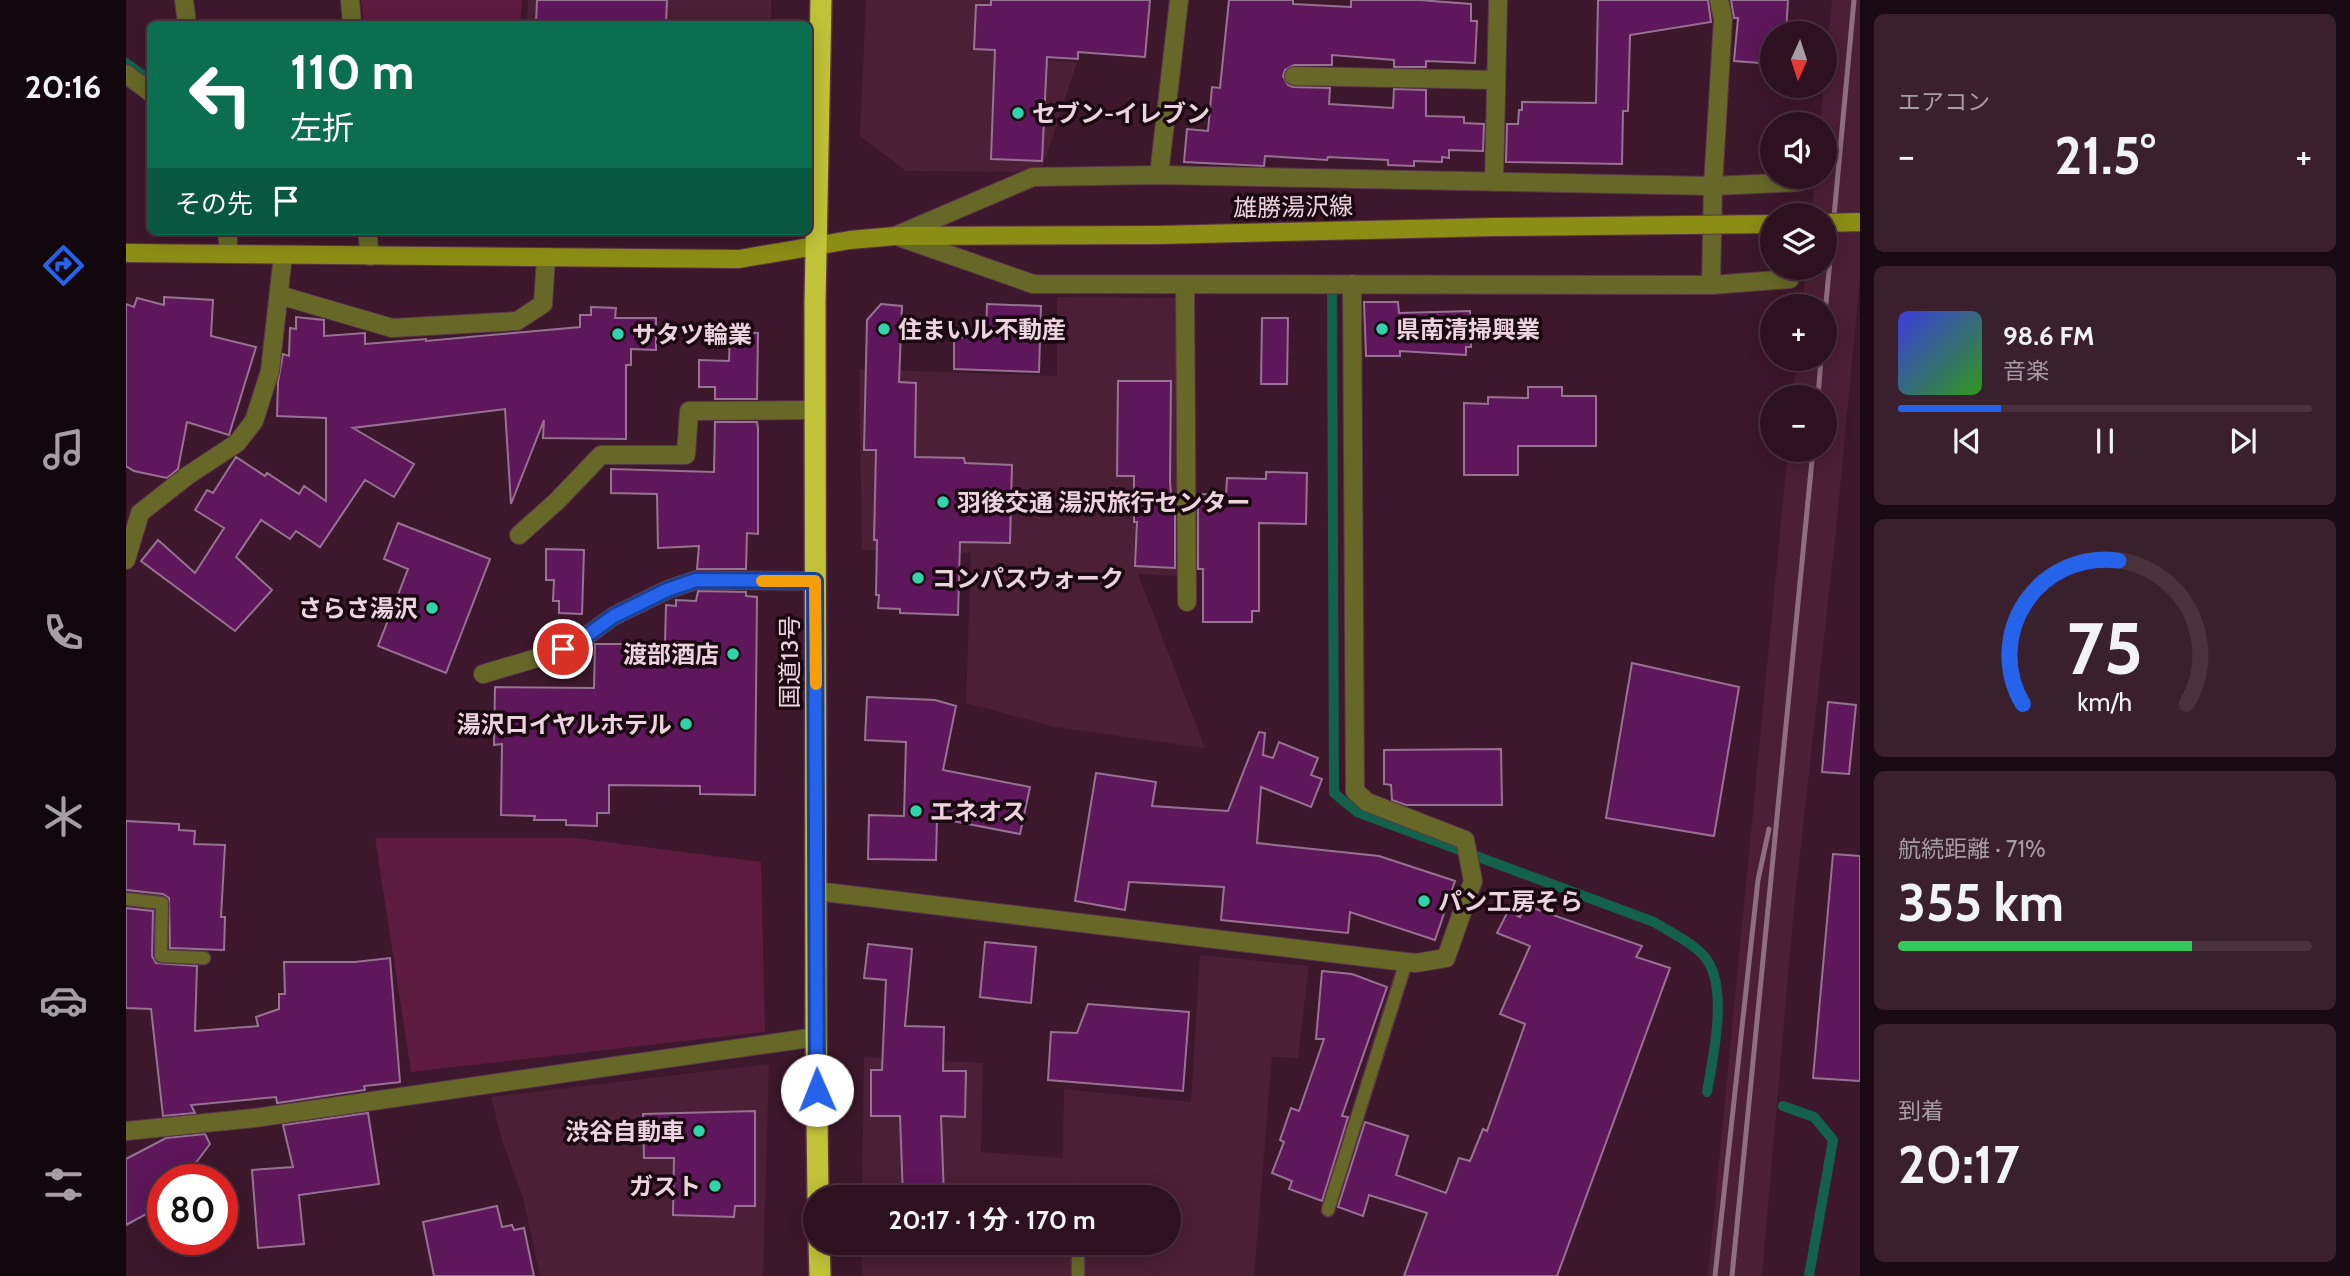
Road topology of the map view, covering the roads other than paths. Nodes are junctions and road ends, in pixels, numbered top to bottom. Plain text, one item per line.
1 (184, 0) edge
2 (350, 0) edge
3 (821, 0) edge
4 (1179, 0) edge
5 (1498, 0) edge
6 (1719, 0) edge
7 (187, 21) edge
8 (352, 21) edge
9 (126, 74) edge
10 (1294, 76) dead end
11 (1496, 79) junction
12 (147, 90) edge
13 (1159, 175) junction
14 (1493, 182) junction
15 (1760, 184) edge
16 (1713, 186) junction
17 (1860, 222) edge
18 (1837, 223) edge
19 (1760, 224) edge
20 (227, 235) edge
21 (367, 235) edge
22 (895, 236) junction
23 (815, 245) junction
24 (126, 253) edge
25 (229, 254) junction
26 (283, 255) junction
27 (370, 256) junction
28 (547, 257) junction
29 (1777, 280) edge
30 (1352, 284) junction
31 (1185, 285) junction
32 (1711, 285) junction
33 (279, 295) junction
34 (815, 410) junction
35 (519, 535) dead end
36 (126, 560) edge
37 (815, 581) junction
38 (1187, 602) dead end
39 (483, 674) dead end
40 (816, 891) junction
41 (126, 899) edge
42 (204, 958) dead end
43 (1406, 962) junction
44 (816, 1037) junction
45 (126, 1131) edge
46 (818, 1185) edge
47 (1328, 1210) dead end
48 (819, 1255) edge
49 (1078, 1255) edge
50 (820, 1276) edge
51 (1077, 1276) edge

1 - 7 street
2 - 8 street
3 - 23 highway, 国道13号
4 - 13 street
5 - 11 street
6 - 16 street
9 - 12 street
10 - 11 street
11 - 14 street
13 - 14 street
13 - 22 street
14 - 16 street
15 - 16 street
16 - 32 street
17 - 18 main road, bridge
19 - 22 main road, 雄勝湯沢線, bridge
20 - 25 street
21 - 27 street
22 - 23 main road, 雄勝湯沢線
22 - 31 street
23 - 28 main road, 雄勝湯沢線
23 - 34 highway, 国道13号
24 - 25 main road, 雄勝湯沢線
25 - 26 main road, 雄勝湯沢線
26 - 27 main road, 雄勝湯沢線
26 - 33 street
27 - 28 main road, 雄勝湯沢線
28 - 33 street
29 - 32 street
30 - 31 street
30 - 32 street
30 - 43 street
31 - 38 street
33 - 36 street
34 - 35 street
34 - 37 highway, 国道13号
37 - 39 street
37 - 40 highway, 国道13号
40 - 43 street
40 - 44 highway, 国道13号
41 - 42 lane
43 - 47 lane
44 - 45 street
44 - 46 highway, 国道13号
48 - 50 highway
49 - 51 lane

